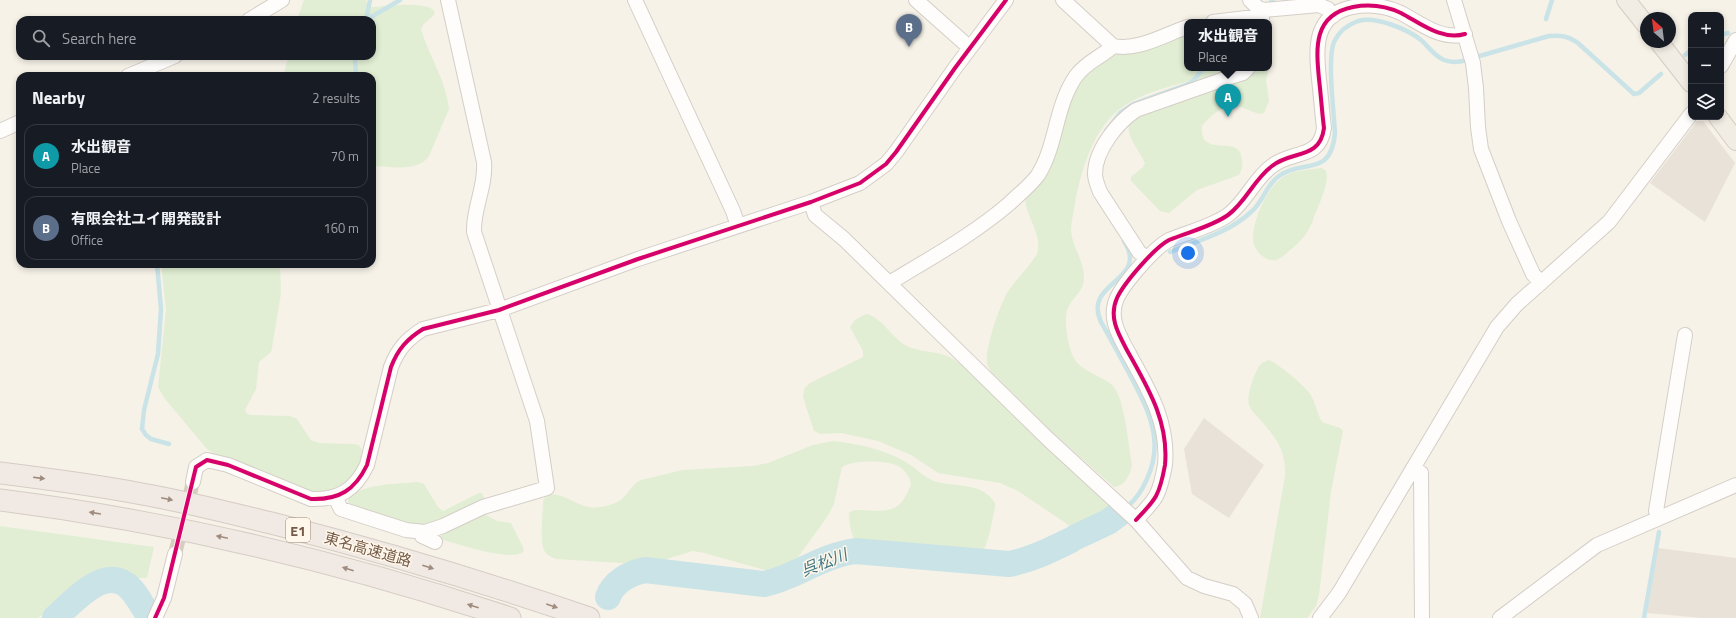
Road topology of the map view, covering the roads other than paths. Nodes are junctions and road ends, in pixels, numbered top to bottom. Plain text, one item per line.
1 (282, 0) edge
2 (448, 0) edge
3 (635, 0) edge
4 (916, 0) edge
5 (1006, 0) edge
6 (1063, 0) edge
7 (1250, 0) edge
8 (1454, 0) edge
9 (1629, 1) edge
10 (256, 16) edge
11 (1333, 16) junction
12 (1263, 17) edge
13 (1640, 17) edge
14 (1238, 19) edge
15 (1184, 28) edge
16 (1465, 34) junction
17 (1736, 40) edge
18 (1113, 46) junction
19 (970, 48) junction
20 (1664, 48) edge
21 (166, 60) edge
22 (1724, 61) edge
23 (1244, 71) edge
24 (137, 72) edge
25 (1688, 79) edge
26 (1688, 118) edge
27 (1720, 120) edge
28 (16, 124) edge
29 (0, 131) edge
30 (1736, 141) edge
31 (811, 202) junction
32 (738, 226) junction
33 (1147, 259) junction
34 (1541, 283) junction
35 (890, 284) junction
36 (499, 310) junction
37 (1685, 335) dead end
38 (1413, 468) junction
39 (0, 473) edge
40 (193, 482) tunnel mouth
41 (1736, 485) edge
42 (335, 497) junction
43 (0, 500) edge
44 (1658, 518) junction
45 (1136, 520) junction
46 (422, 532) junction
47 (435, 542) dead end
48 (175, 554) tunnel mouth
49 (156, 618) edge
50 (510, 618) edge
51 (589, 618) edge
52 (1251, 618) edge
53 (1320, 618) edge
54 (1422, 618) edge
55 (1500, 618) edge

1 - 10 street
2 - 36 street
3 - 32 street
4 - 19 street
5 - 19 street
6 - 18 street
7 - 12 street
8 - 16 street
9 - 13 main road
11 - 12 street
11 - 16 street
11 - 33 street
12 - 14 street
15 - 18 street
16 - 34 street
17 - 22 street
18 - 35 street
19 - 31 street
20 - 25 main road
21 - 24 street
23 - 33 street
26 - 34 street
27 - 30 main road
28 - 29 street
31 - 32 street
31 - 35 street
32 - 36 street
33 - 45 street
34 - 38 street
35 - 45 street
36 - 42 street
36 - 46 street
37 - 44 street
38 - 53 street
38 - 54 street
39 -> 51 highway, 東名高速道路 / E1
40 - 42 street
41 - 44 street
42 - 46 street
50 -> 43 highway, 東名高速道路 / E1
44 - 55 street
45 - 52 street
46 - 47 street
48 - 49 street

